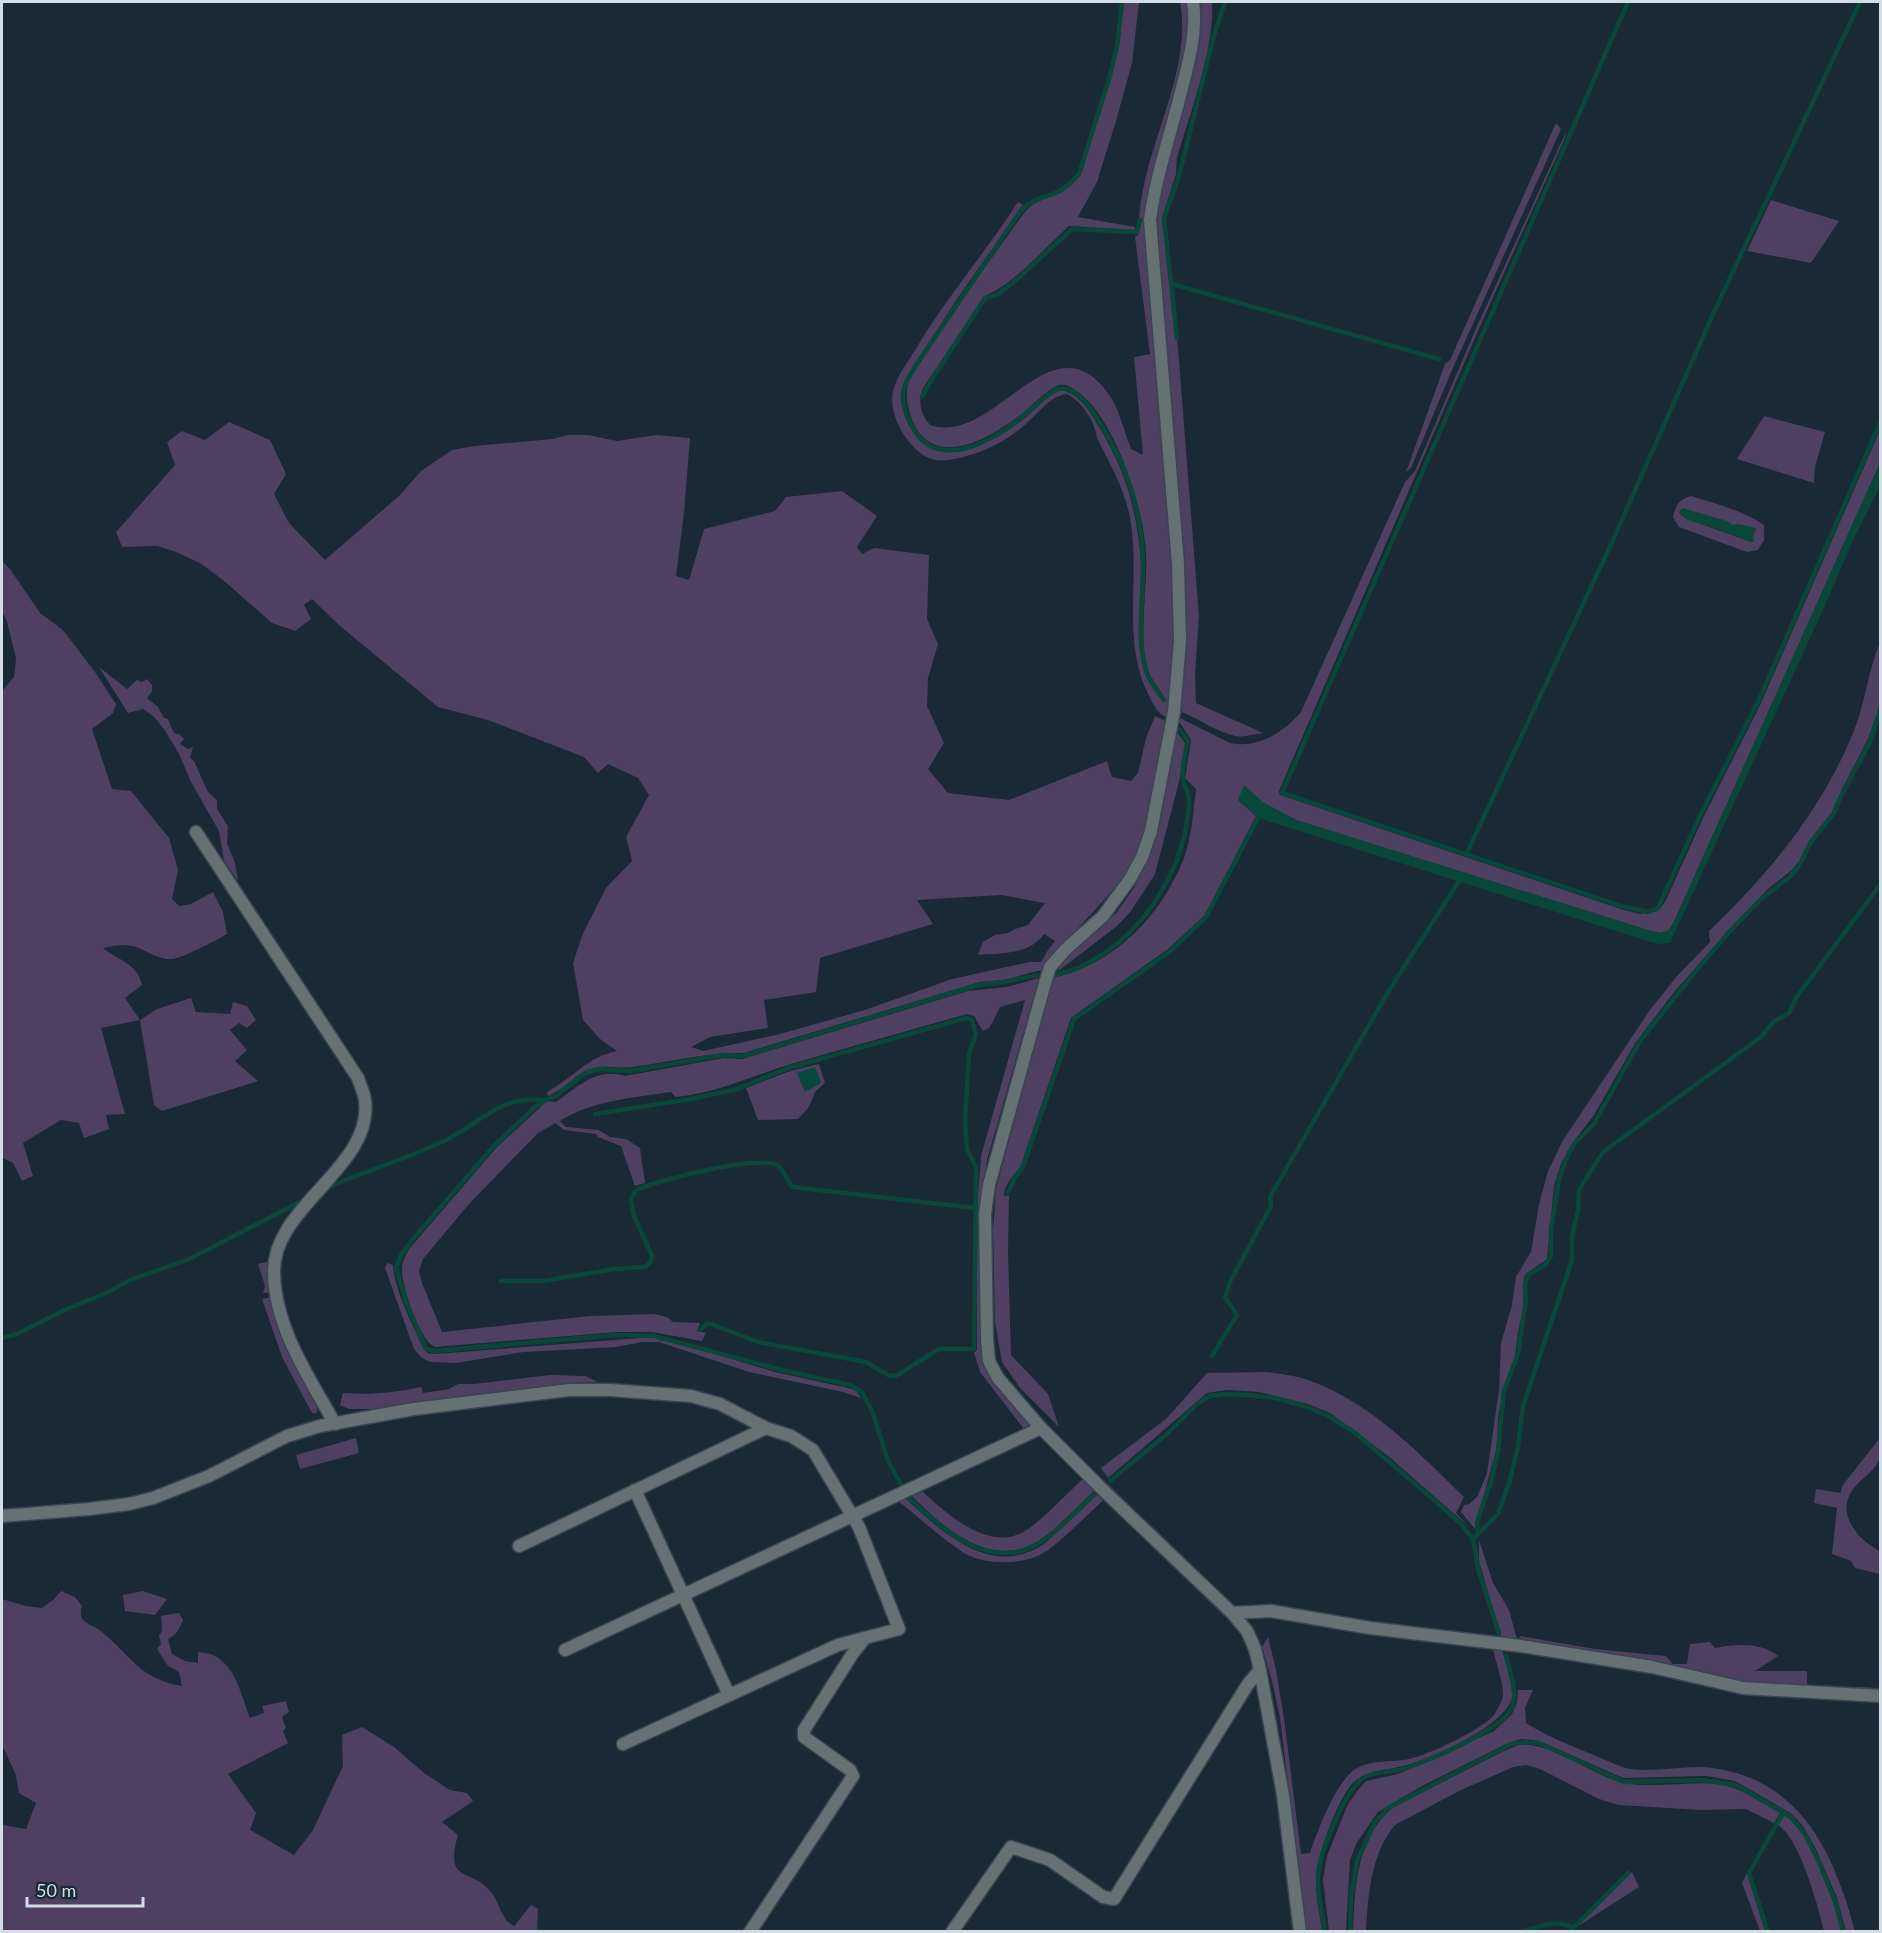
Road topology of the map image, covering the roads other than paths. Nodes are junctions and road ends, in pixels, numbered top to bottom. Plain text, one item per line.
1 (1193, 2) edge
2 (196, 832) dead end
3 (335, 1424) junction
4 (765, 1428) junction
5 (1041, 1428) junction
6 (635, 1490) junction
7 (2, 1516) edge
8 (853, 1516) junction
9 (519, 1546) dead end
10 (683, 1595) junction
11 (1232, 1613) junction
12 (865, 1638) junction
13 (565, 1650) dead end
14 (1260, 1670) junction
15 (729, 1695) junction
16 (1881, 1696) edge
17 (623, 1744) dead end
18 (750, 1932) edge
19 (952, 1932) edge
20 (1300, 1932) edge

1 - 5 street
2 - 3 street
3 - 4 street
3 - 7 street
4 - 6 street
4 - 8 street
5 - 8 street
5 - 11 street
6 - 9 street
6 - 10 street
8 - 10 street
8 - 12 street
10 - 13 street
10 - 15 street
11 - 14 street
11 - 16 street
12 - 15 street
12 - 18 street
14 - 19 street
14 - 20 street
15 - 17 street

